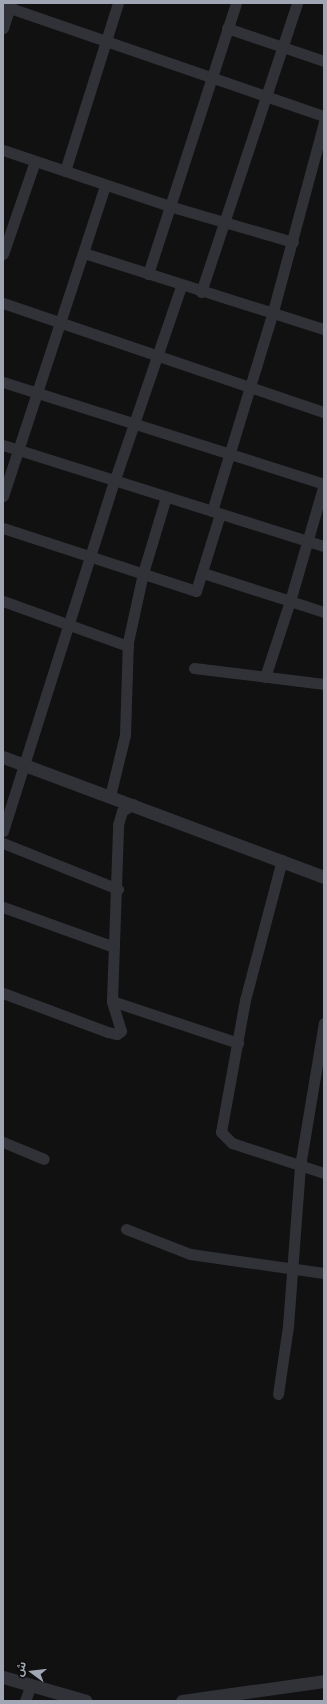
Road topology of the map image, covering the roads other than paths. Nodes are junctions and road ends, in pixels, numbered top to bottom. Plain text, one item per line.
1 (118, 3) edge
2 (236, 3) edge
3 (297, 3) edge
4 (8, 6) edge
5 (3, 28) edge
6 (227, 28) junction
7 (106, 41) junction
8 (282, 45) junction
9 (324, 61) edge
10 (211, 77) junction
11 (265, 95) junction
12 (324, 116) edge
13 (324, 122) edge
14 (3, 150) edge
15 (35, 160) junction
16 (65, 171) junction
17 (105, 185) junction
18 (169, 206) junction
19 (224, 222) junction
20 (292, 242) junction
21 (84, 253) junction
22 (3, 254) edge
23 (148, 274) junction
24 (181, 286) junction
25 (201, 292) junction
26 (3, 304) edge
27 (272, 315) junction
28 (60, 323) junction
29 (324, 329) edge
30 (156, 356) junction
31 (3, 382) edge
32 (249, 386) junction
33 (36, 393) junction
34 (324, 412) edge
35 (134, 426) junction
36 (3, 445) edge
37 (18, 450) junction
38 (229, 454) junction
39 (114, 482) junction
40 (324, 484) edge
41 (3, 496) edge
42 (166, 497) junction
43 (216, 512) junction
44 (3, 528) edge
45 (306, 541) junction
46 (324, 546) edge
47 (91, 557) junction
48 (143, 573) junction
49 (203, 573) junction
50 (3, 601) edge
51 (290, 601) junction
52 (324, 612) edge
53 (70, 625) junction
54 (128, 646) junction
55 (194, 668) dead end
56 (265, 677) junction
57 (324, 684) edge
58 (3, 757) edge
59 (26, 766) junction
60 (110, 796) junction
61 (133, 804) junction
62 (3, 831) edge
63 (3, 843) edge
64 (282, 860) junction
65 (324, 877) edge
66 (118, 889) junction
67 (3, 908) edge
68 (114, 947) junction
69 (3, 993) edge
70 (112, 1001) junction
71 (324, 1023) edge
72 (322, 1041) edge
73 (238, 1043) junction
74 (3, 1142) edge
75 (44, 1159) dead end
76 (300, 1166) junction
77 (324, 1173) edge
78 (126, 1229) dead end
79 (292, 1269) junction
80 (324, 1273) edge
81 (278, 1394) dead end
82 (3, 1677) edge
83 (324, 1681) edge
84 (30, 1687) junction
85 (204, 1700) edge
86 (25, 1701) edge
87 (86, 1701) edge
88 (182, 1701) edge

1 - 7 street
2 - 6 street
3 - 8 street
4 - 5 street
4 - 7 street
6 - 8 street
6 - 10 street
7 - 10 street
7 - 16 street
8 - 9 street
8 - 11 street
10 - 11 street
10 - 18 street
11 - 12 street
11 - 19 street
13 - 20 street
14 - 15 street
15 - 16 street
15 - 22 street
16 - 17 street
17 - 18 street
17 - 21 street
18 - 19 street
18 - 23 street
19 - 20 street
19 - 25 street
20 - 27 street
21 - 23 street
21 - 28 street
23 - 24 street
24 - 25 street
24 - 30 street
25 - 27 street
26 - 28 street
27 - 29 street
27 - 32 street
28 - 30 street
28 - 33 street
30 - 32 street
30 - 35 street
31 - 33 street
32 - 34 street
32 - 38 street
33 - 35 street
33 - 37 street
35 - 38 street
35 - 39 street
36 - 37 street
37 - 39 street
37 - 41 street
38 - 40 street
38 - 43 street
39 - 42 street
39 - 47 street
40 - 45 street
42 - 43 street
42 - 48 street
43 - 45 street
43 - 49 street
44 - 47 street
45 - 46 street
45 - 51 street
47 - 48 street
47 - 53 street
48 - 49 street
48 - 54 street
49 - 51 street
50 - 53 street
51 - 52 street
51 - 56 street
53 - 54 street
53 - 59 street
54 - 60 street
55 - 56 street
56 - 57 street
58 - 59 street
59 - 60 street
59 - 62 street
60 - 61 street
61 - 64 street
61 - 66 street
63 - 66 street
64 - 65 street
64 - 73 street
66 - 68 street
67 - 68 street
68 - 70 street
69 - 70 street
70 - 73 street
71 - 72 street
72 - 76 street
73 - 76 street
74 - 75 street
76 - 77 street
76 - 79 street
78 - 79 street
79 - 80 street
79 - 81 street
82 - 84 street
83 - 85 street
84 - 86 street
84 - 87 street
85 - 88 street

